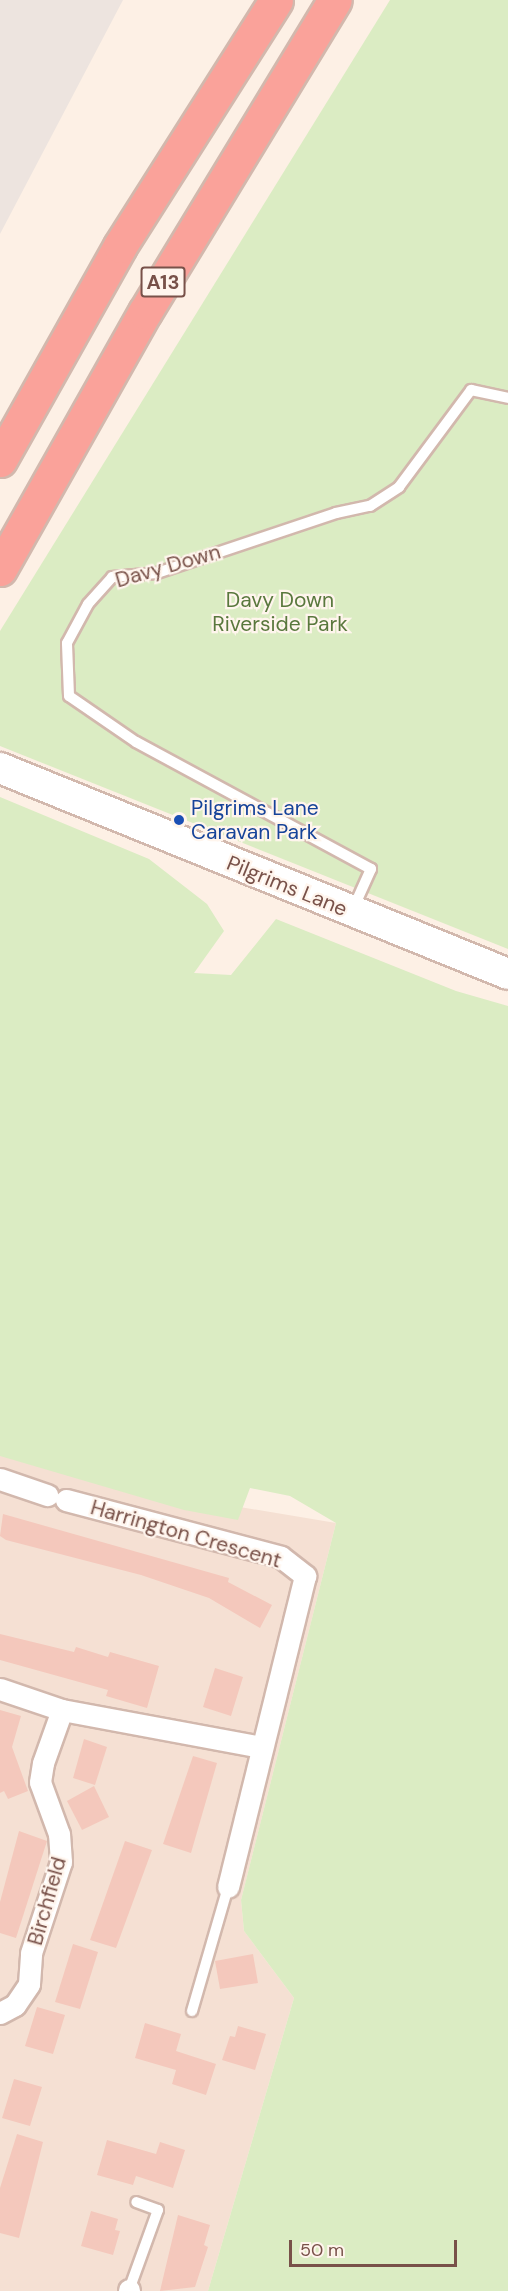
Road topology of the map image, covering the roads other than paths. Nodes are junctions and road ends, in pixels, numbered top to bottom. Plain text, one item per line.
1 (276, 0) edge
2 (335, 0) edge
3 (508, 398) edge
4 (0, 460) edge
5 (0, 569) edge
6 (10, 772) edge
7 (352, 913) junction
8 (508, 974) edge
9 (0, 1479) edge
10 (0, 1689) edge
11 (62, 1710) junction
12 (261, 1747) junction
13 (228, 1887) joint
14 (192, 2011) dead end
15 (0, 2013) edge
16 (136, 2202) dead end
17 (129, 2290) edge

1 - 4 highway, A13
2 - 5 highway, A13
3 - 7 lane, Davy Down
6 - 7 main road, Pilgrims Lane
7 - 8 main road, Pilgrims Lane
9 - 12 street, Harrington Crescent
10 - 11 street
11 - 12 street
11 - 15 street, Birchfield
12 - 13 street, Harrington Crescent
13 - 14 lane
16 - 17 lane

